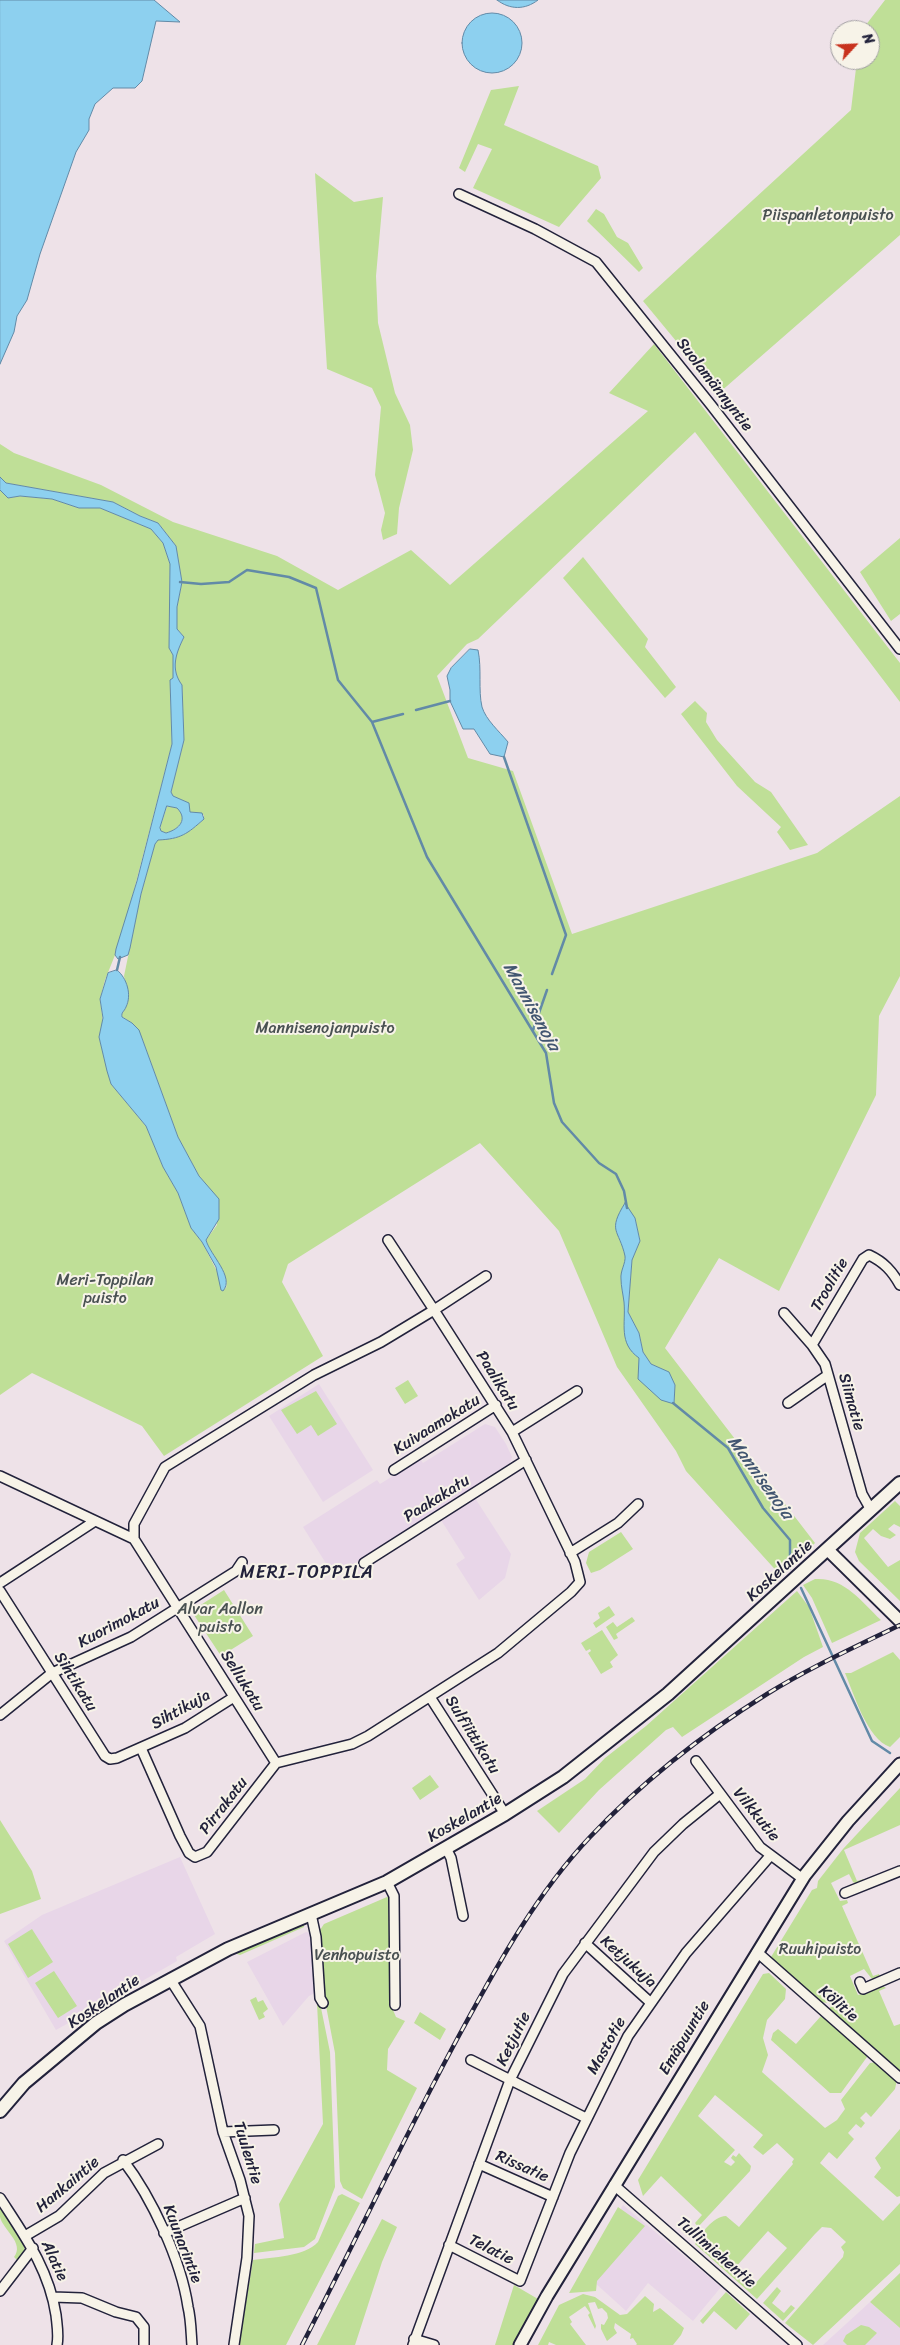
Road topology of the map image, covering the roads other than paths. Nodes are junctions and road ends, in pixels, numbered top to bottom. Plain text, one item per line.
1 (459, 194) dead end
2 (900, 649) edge
3 (388, 1240) dead end
4 (896, 1268) edge
5 (486, 1276) dead end
6 (900, 1285) edge
7 (434, 1310) junction
8 (784, 1313) dead end
9 (812, 1345) junction
10 (828, 1375) junction
11 (577, 1391) dead end
12 (788, 1403) dead end
13 (496, 1405) junction
14 (512, 1432) junction
15 (526, 1460) junction
16 (394, 1470) dead end
17 (0, 1476) edge
18 (900, 1483) edge
19 (638, 1504) dead end
20 (871, 1510) junction
21 (95, 1521) junction
22 (134, 1539) junction
23 (828, 1550) junction
24 (570, 1553) junction
25 (242, 1562) dead end
26 (364, 1563) dead end
27 (0, 1584) edge
28 (0, 1591) edge
29 (179, 1608) junction
30 (900, 1620) edge
31 (52, 1673) junction
32 (234, 1697) junction
33 (430, 1697) junction
34 (0, 1715) edge
35 (142, 1748) junction
36 (696, 1761) dead end
37 (276, 1763) junction
38 (900, 1764) edge
39 (720, 1794) junction
40 (505, 1814) junction
41 (446, 1848) junction
42 (770, 1856) junction
43 (900, 1871) edge
44 (803, 1879) junction
45 (387, 1882) junction
46 (845, 1894) dead end
47 (311, 1914) junction
48 (463, 1916) dead end
49 (585, 1943) junction
50 (757, 1952) junction
51 (900, 1973) edge
52 (170, 1979) junction
53 (860, 1982) dead end
54 (323, 2003) dead end
55 (652, 2003) junction
56 (395, 2005) dead end
57 (471, 2060) dead end
58 (900, 2078) edge
59 (510, 2080) junction
60 (0, 2111) edge
61 (586, 2118) junction
62 (274, 2130) dead end
63 (223, 2132) junction
64 (158, 2144) dead end
65 (123, 2160) junction
66 (479, 2164) junction
67 (614, 2185) junction
68 (553, 2197) junction
69 (0, 2198) edge
70 (245, 2198) junction
71 (164, 2233) junction
72 (25, 2236) junction
73 (449, 2245) junction
74 (33, 2248) junction
75 (520, 2281) joint
76 (0, 2291) edge
77 (53, 2297) junction
78 (414, 2342) edge
79 (57, 2345) edge
80 (144, 2345) edge
81 (192, 2345) edge
82 (234, 2345) edge
83 (434, 2345) edge
84 (520, 2345) edge
85 (797, 2345) edge

1 - 2 street, Suolamännyntie
3 - 7 street, Paalikatu
4 - 6 street, Troolitie
4 - 9 street, Troolitie
5 - 7 street
7 - 13 street, Paalikatu
7 - 22 street
8 - 9 street, Siimatie
9 - 10 street, Siimatie
10 - 12 street
10 - 20 street, Siimatie
11 - 14 street
13 - 14 street, Paalikatu
13 - 16 street, Kuivaamokatu
14 - 15 street, Paalikatu
15 - 24 street, Paalikatu
15 - 26 street, Paakakatu
17 - 21 street
18 - 20 main road, Koskelantie
19 - 24 street
20 - 23 main road, Koskelantie
21 - 22 street
21 - 27 street
22 - 29 street, Sellukatu
23 - 30 street
23 - 40 main road, Koskelantie
24 - 33 street, Paalikatu
25 - 29 street, Kuorimokatu
28 - 31 street, Sihtikatu
29 - 31 street, Kuorimokatu
29 - 32 street, Sellukatu
31 - 34 street, Kuorimokatu
31 - 35 street, Sihtikatu
32 - 35 street, Sihtikuja
32 - 37 street, Sellukatu
33 - 37 street
33 - 40 street, Sulfiittikatu
35 - 37 street, Pirrakatu
36 - 39 street, Vilkkutie
38 - 44 street, Emäpuuntie
39 - 42 street, Vilkkutie
39 - 49 street, Ketjutie
40 - 41 main road, Koskelantie
41 - 45 main road, Koskelantie
41 - 48 street
42 - 44 street, Vilkkutie
42 - 55 street, Mastotie
43 - 46 street
44 - 50 street, Emäpuuntie
45 - 47 main road, Koskelantie
45 - 56 street
47 - 52 main road, Koskelantie
47 - 54 street
49 - 55 street, Ketjukuja
49 - 59 street, Ketjutie
50 - 58 street, Kölitie
50 - 67 street, Emäpuuntie
51 - 53 street
52 - 60 main road, Koskelantie
52 - 63 street, Tuulentie
55 - 61 street, Mastotie
57 - 59 street
59 - 61 street
59 - 66 street, Ketjutie
61 - 68 street, Mastotie
62 - 63 street
63 - 70 street, Tuulentie
64 - 65 street, Hankaintie
65 - 71 street, Kuunarintie
65 - 72 street, Hankaintie
66 - 68 street, Rissatie
66 - 73 street, Ketjutie
67 - 84 street, Emäpuuntie
67 - 85 street, Tullimiehentie
68 - 75 street, Mastotie
69 - 72 street, Alatie
70 - 71 street
70 - 82 street, Tuulentie
71 - 81 street, Kuunarintie
72 - 74 street, Alatie
73 - 75 street, Telatie
73 - 78 street, Ketjutie
74 - 76 street
74 - 77 street, Alatie
77 - 79 street, Alatie
77 - 80 street
78 - 83 street

